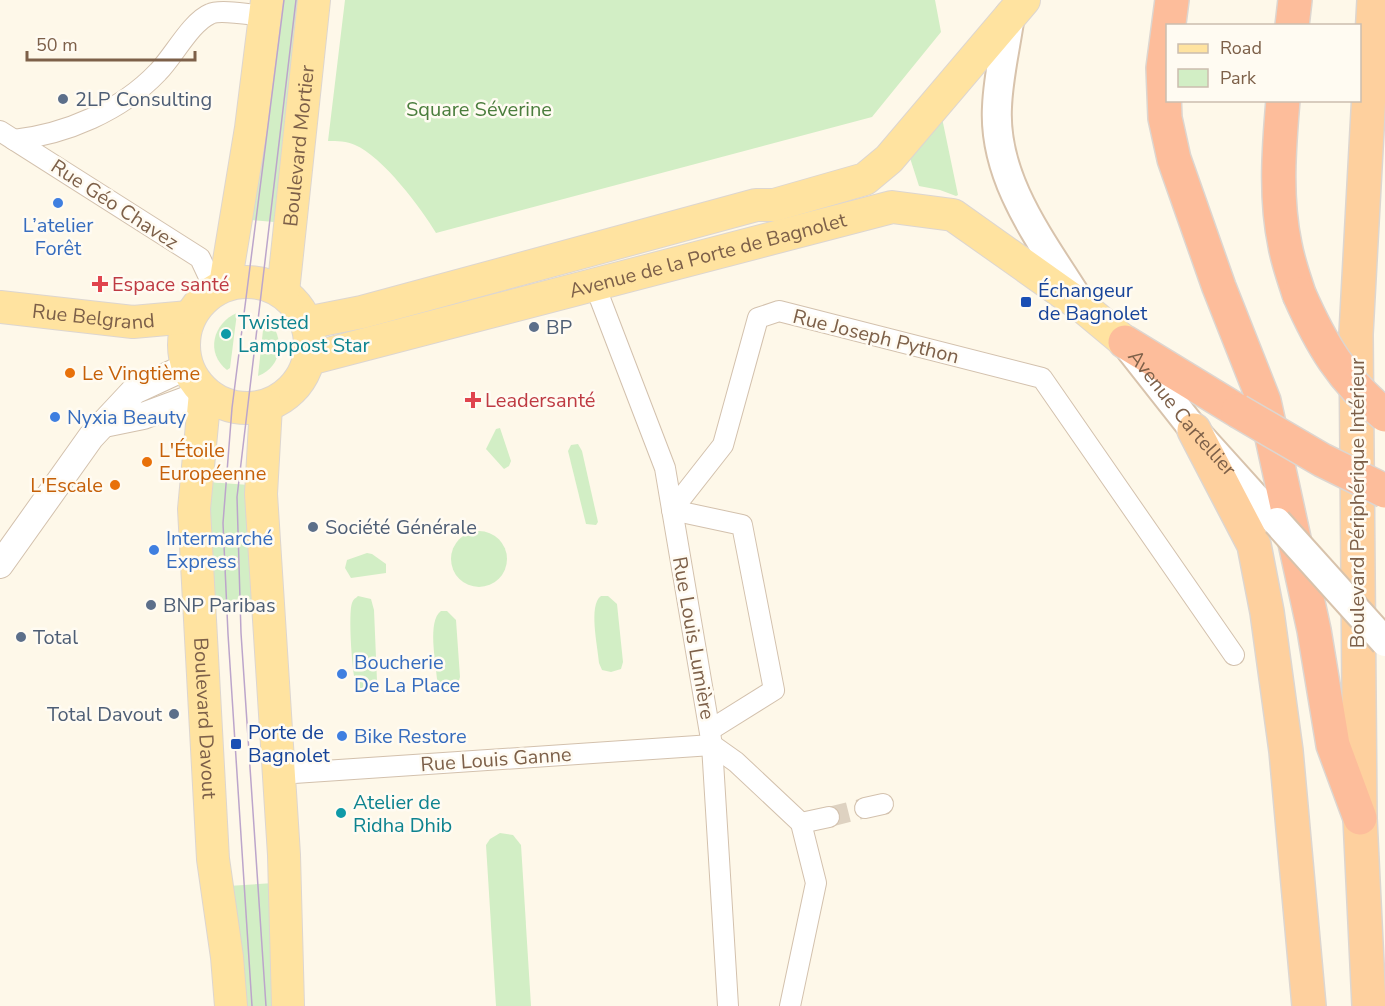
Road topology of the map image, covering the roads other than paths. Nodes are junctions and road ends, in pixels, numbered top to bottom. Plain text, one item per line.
1 (314, 0) edge
2 (1172, 0) edge
3 (1295, 0) edge
4 (1374, 0) edge
5 (1012, 5) edge
6 (266, 8) edge
7 (1169, 24) edge
8 (1292, 24) edge
9 (1166, 45) edge
10 (1283, 102) edge
11 (7, 135) edge
12 (774, 205) junction
13 (594, 283) junction
14 (220, 287) junction
15 (283, 292) junction
16 (0, 307) edge
17 (1083, 307) junction
18 (189, 317) junction
19 (306, 323) junction
20 (1125, 342) junction
21 (309, 359) junction
22 (188, 366) junction
23 (204, 393) junction
24 (266, 406) junction
25 (1385, 415) edge
26 (104, 424) junction
27 (1194, 430) junction
28 (1385, 490) edge
29 (672, 510) junction
30 (0, 565) edge
31 (1342, 596) junction
32 (1385, 611) edge
33 (1385, 642) edge
34 (1234, 655) dead end
35 (711, 738) junction
36 (279, 774) junction
37 (830, 817) tunnel mouth
38 (1360, 818) junction
39 (801, 823) junction
40 (231, 1006) edge
41 (288, 1006) edge
42 (728, 1006) edge
43 (790, 1006) edge
44 (1309, 1006) edge
45 (1369, 1006) edge

1 - 15 main road, Boulevard Mortier
2 - 7 highway
3 - 8 highway
4 - 38 highway, Boulevard Périphérique Intérieur
5 - 12 main road, Avenue de la Porte de Bagnolet
5 - 17 main road
6 - 11 street
6 - 14 main road
9 - 38 highway
10 - 25 highway, bridge
11 - 14 street, Rue Géo Chavez
12 - 13 main road
12 - 19 main road, Avenue de la Porte de Bagnolet
13 - 17 main road, Avenue de la Porte de Bagnolet
13 - 21 main road, Avenue de la Porte de Bagnolet
13 - 29 street, Rue Louis Lumière
14 - 15 main road
14 - 18 main road
15 - 19 main road
16 - 18 main road, Rue Belgrand
17 - 20 main road, Avenue Cartellier
18 - 22 main road
19 - 21 main road
20 - 27 main road, Avenue Cartellier
20 - 28 highway, bridge
21 - 24 main road
22 - 23 main road
22 - 26 street
23 - 24 main road
23 - 26 street
23 - 40 main road, Boulevard Davout
24 - 36 main road
26 - 30 street
27 - 31 main road, Avenue Cartellier, bridge
27 - 44 highway
29 - 34 street, Rue Joseph Python
29 - 35 street, Rue Louis Lumière
29 - 35 street
31 - 32 main road
31 - 33 main road, Avenue Cartellier, bridge
35 - 36 street, Rue Louis Ganne
35 - 39 street
35 - 42 street, Rue Louis Lumière
36 - 41 main road
37 - 39 street
38 - 45 highway, Boulevard Périphérique Intérieur
39 - 43 street

